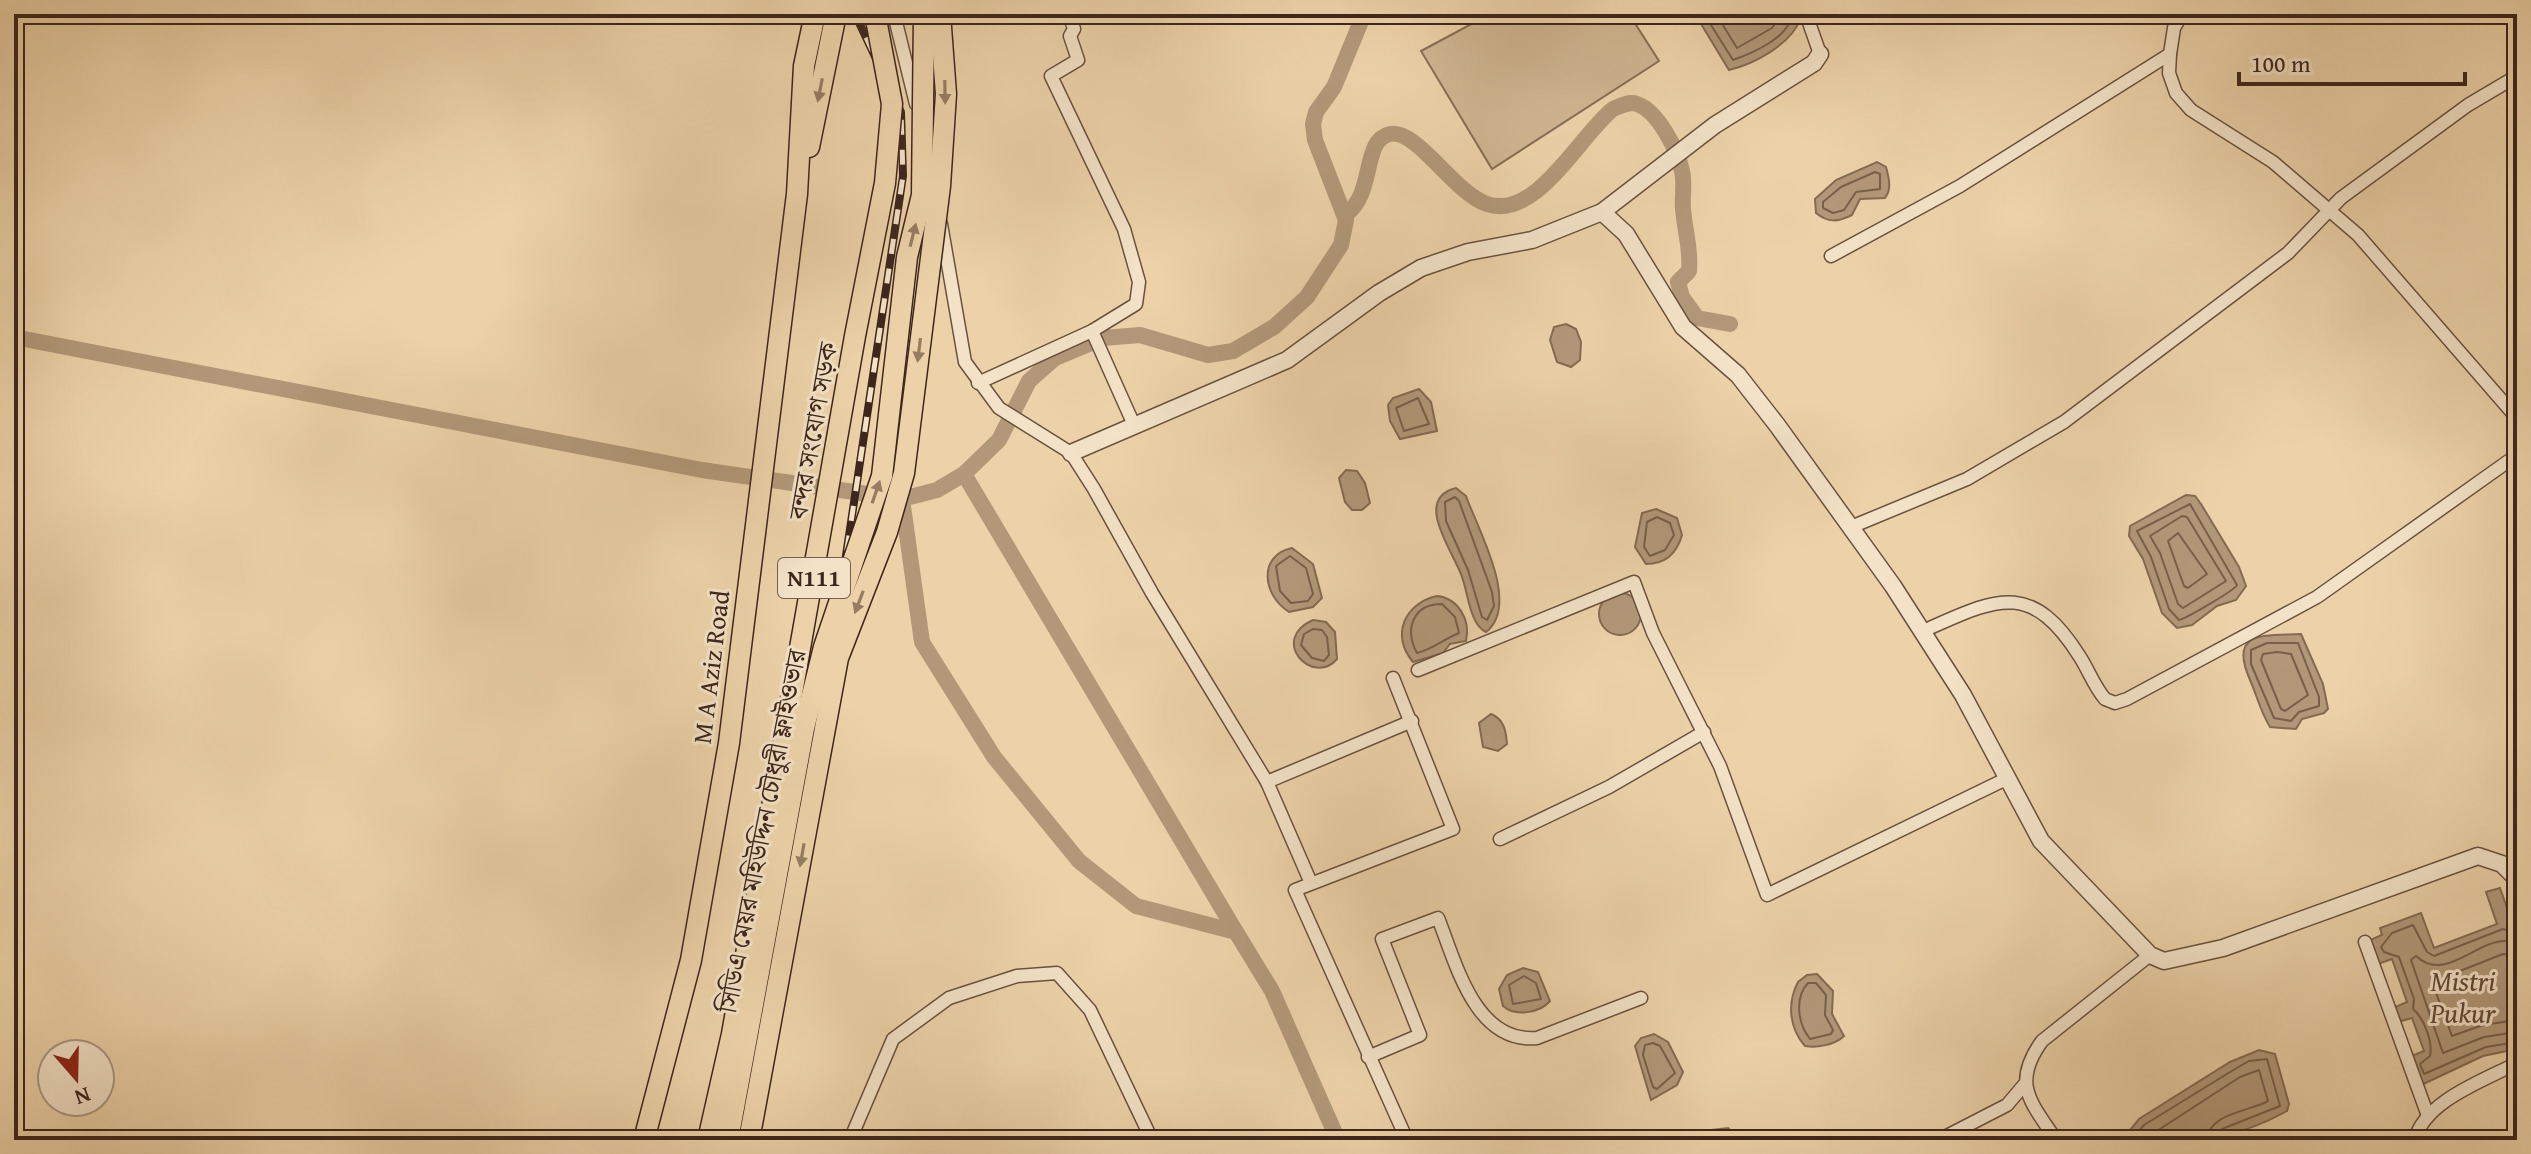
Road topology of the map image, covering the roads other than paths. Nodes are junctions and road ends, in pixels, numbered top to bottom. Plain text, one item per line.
1 (815, 14) edge
2 (836, 14) edge
3 (875, 14) edge
4 (894, 14) edge
5 (924, 14) edge
6 (940, 14) edge
7 (1069, 14) edge
8 (1806, 14) edge
9 (2182, 14) edge
10 (1820, 54) joint
11 (2170, 54) junction
12 (2517, 76) edge
13 (797, 194) junction
14 (2331, 210) junction
15 (1602, 212) junction
16 (1831, 256) dead end
17 (1092, 331) junction
18 (978, 383) junction
19 (2517, 418) edge
20 (1134, 425) junction
21 (1071, 453) junction
22 (2517, 455) edge
23 (1851, 527) junction
24 (1923, 631) junction
25 (1418, 670) dead end
26 (1393, 678) dead end
27 (1412, 721) junction
28 (1704, 732) junction
29 (2006, 779) junction
30 (1267, 782) junction
31 (1500, 839) dead end
32 (2517, 879) edge
33 (1311, 883) junction
34 (2365, 942) dead end
35 (2150, 955) junction
36 (1641, 998) dead end
37 (1368, 1057) junction
38 (2517, 1063) edge
39 (2024, 1085) junction
40 (2428, 1116) junction
41 (644, 1140) edge
42 (708, 1140) edge
43 (728, 1140) edge
44 (749, 1140) edge
45 (850, 1140) edge
46 (1152, 1140) edge
47 (1407, 1140) edge
48 (1939, 1140) edge
49 (2056, 1140) edge
50 (2415, 1140) edge

1 - 13 main road, M A Aziz Road
2 -> 13 main road, M A Aziz Road
3 - 42 main road, বন্দর সংযোগ সড়ক / N111, bridge
4 - 18 street
43 -> 5 main road, সিডিএ মেয়র মহিউদ্দিন চৌধুরী ফ্লাইওভার, bridge
6 -> 44 main road, bridge
7 - 17 street
8 - 10 street
9 - 11 street
10 - 15 street
11 - 14 street
11 - 16 street
12 - 14 street
13 - 41 main road, M A Aziz Road
14 - 19 street
14 - 23 street
15 - 20 street
15 - 23 street
17 - 18 street
17 - 20 street
18 - 21 street
20 - 21 street
21 - 30 street
22 - 24 street
23 - 24 street
24 - 29 street
25 - 28 street
26 - 27 street
27 - 30 street
27 - 33 street
28 - 29 street
28 - 31 street
29 - 35 street
30 - 33 street
32 - 35 street
33 - 37 street
34 - 40 street
35 - 39 street
36 - 37 street
37 - 47 street
38 - 40 street
39 - 48 street
39 - 49 street
40 - 50 street
45 - 46 street

